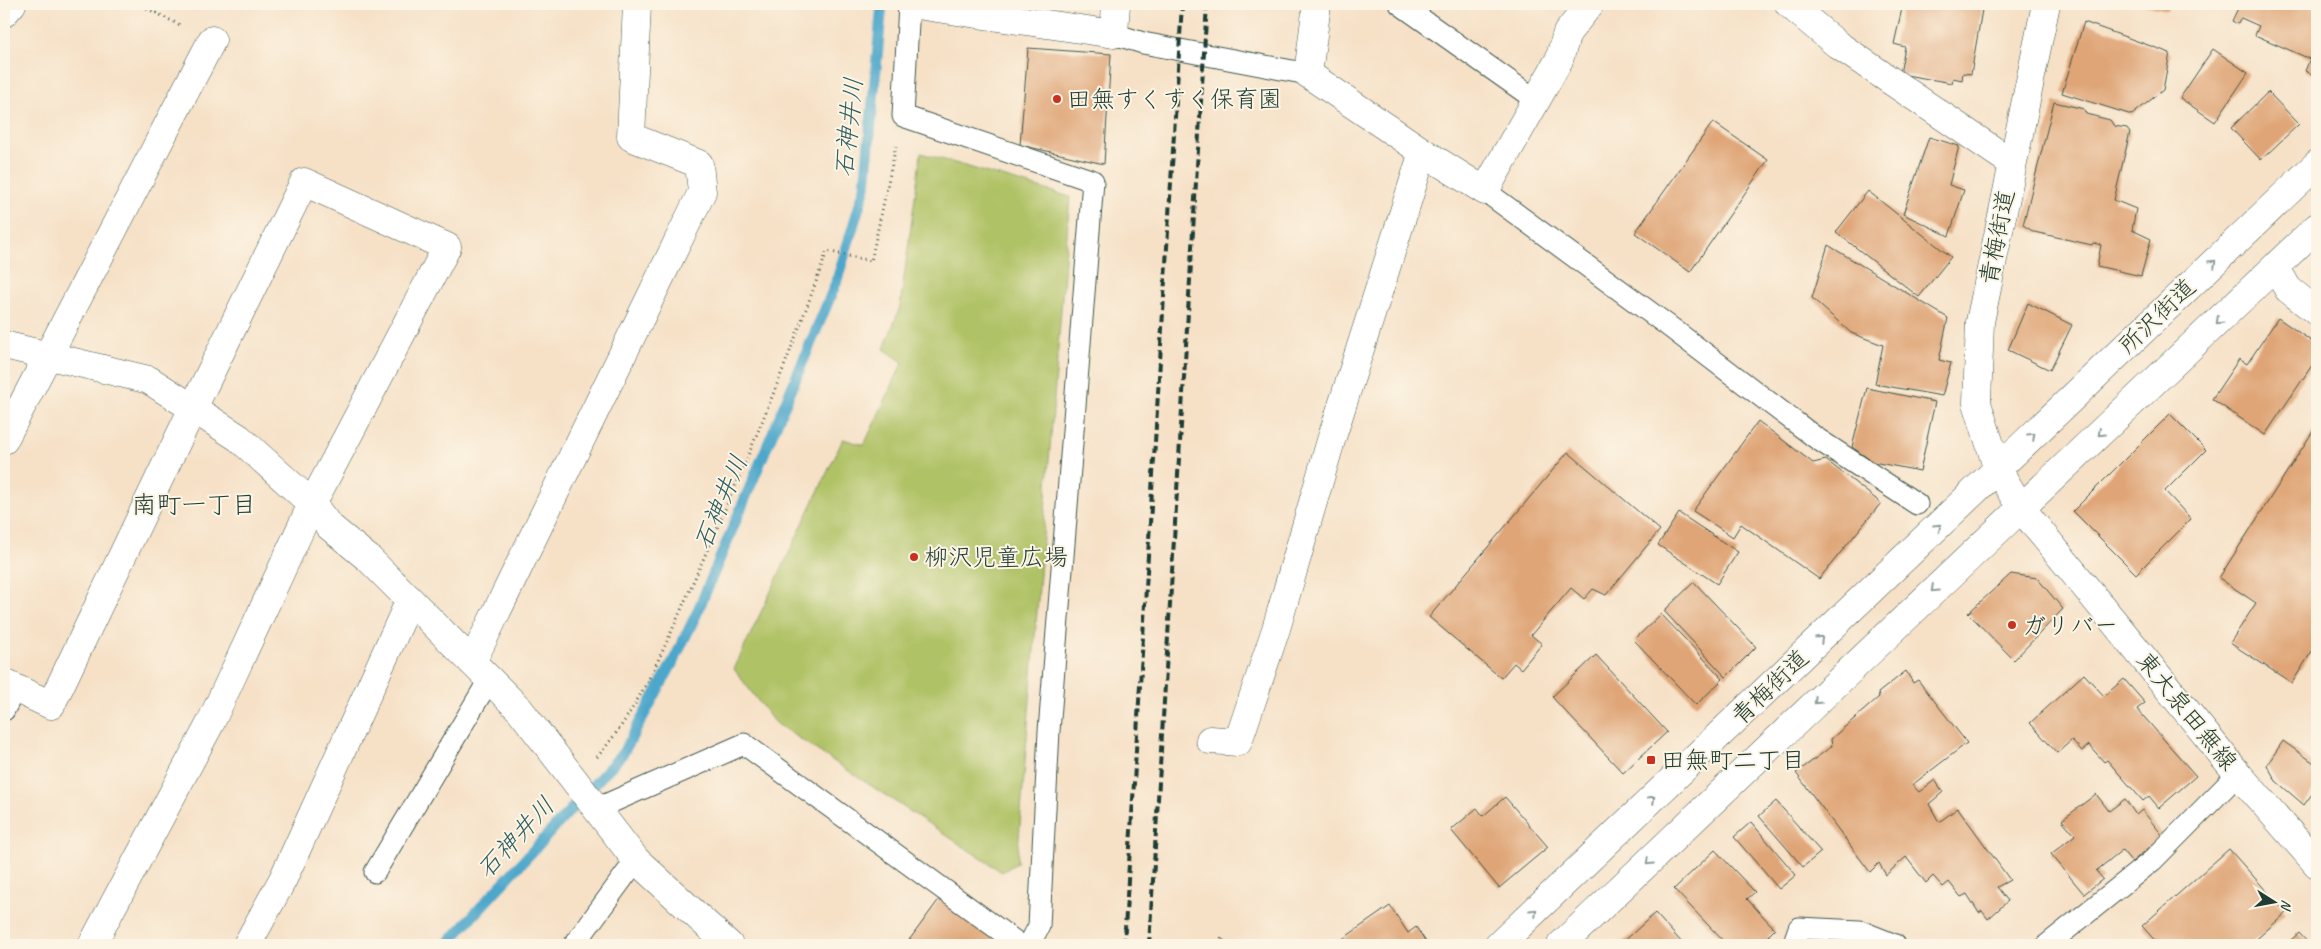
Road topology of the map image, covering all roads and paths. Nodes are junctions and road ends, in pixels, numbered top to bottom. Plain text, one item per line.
1 (12, 4) edge
2 (138, 4) edge
3 (637, 4) edge
4 (909, 4) edge
5 (1116, 4) edge
6 (1317, 4) edge
7 (1400, 4) edge
8 (1590, 4) edge
9 (1789, 4) edge
10 (2046, 4) edge
11 (4, 12) edge
12 (1114, 34) junction
13 (212, 40) joint
14 (1308, 74) junction
15 (1536, 100) junction
16 (903, 116) junction
17 (1423, 152) junction
18 (2012, 163) junction
19 (2317, 164) edge
20 (1485, 191) junction
21 (2317, 227) edge
22 (2276, 268) junction
23 (2317, 312) edge
24 (4, 345) edge
25 (47, 355) junction
26 (193, 408) junction
27 (4, 440) edge
28 (1998, 470) junction
29 (312, 504) junction
30 (1917, 504) dead end
31 (2022, 508) junction
32 (410, 600) junction
33 (481, 671) junction
34 (8, 694) edge
35 (1210, 740) dead end
36 (2238, 774) junction
37 (575, 781) junction
38 (596, 809) junction
39 (636, 860) junction
40 (2317, 864) edge
41 (374, 872) dead end
42 (92, 945) edge
43 (247, 945) edge
44 (574, 945) edge
45 (729, 945) edge
46 (1020, 945) edge
47 (1029, 945) edge
48 (1499, 945) edge
49 (1561, 945) edge
50 (1793, 945) edge
51 (1895, 945) edge
52 (2047, 945) edge

1 - 11 street
2 - 13 path
3 - 33 street
4 - 12 street
4 - 16 lane
5 - 12 street
6 - 14 street
7 - 15 lane
8 - 15 street
9 - 18 street
10 - 18 street, 青梅街道
12 - 14 lane
13 - 25 street
14 - 17 street
15 - 20 street
16 - 37 path
16 - 47 lane
17 - 20 street
17 - 35 street
18 - 28 street, 青梅街道
28 -> 19 street, 所沢街道
20 - 30 lane
21 - 22 street, 所沢街道
22 - 23 street
22 -> 31 street, 所沢街道
24 - 25 street
25 - 26 street
25 - 27 street
26 - 29 street
26 - 29 street
26 - 34 street
28 - 31 street, 青梅街道
48 -> 28 street, 青梅街道
29 - 32 street
29 - 42 street
31 - 36 street, 東大泉田無線
31 -> 49 street, 青梅街道
32 - 33 street
32 - 43 street
33 - 37 street
33 - 41 lane
36 - 40 street, 東大泉田無線
36 - 52 lane
37 - 38 street
38 - 39 street
38 - 46 lane
39 - 44 lane
39 - 45 street
50 - 51 lane

